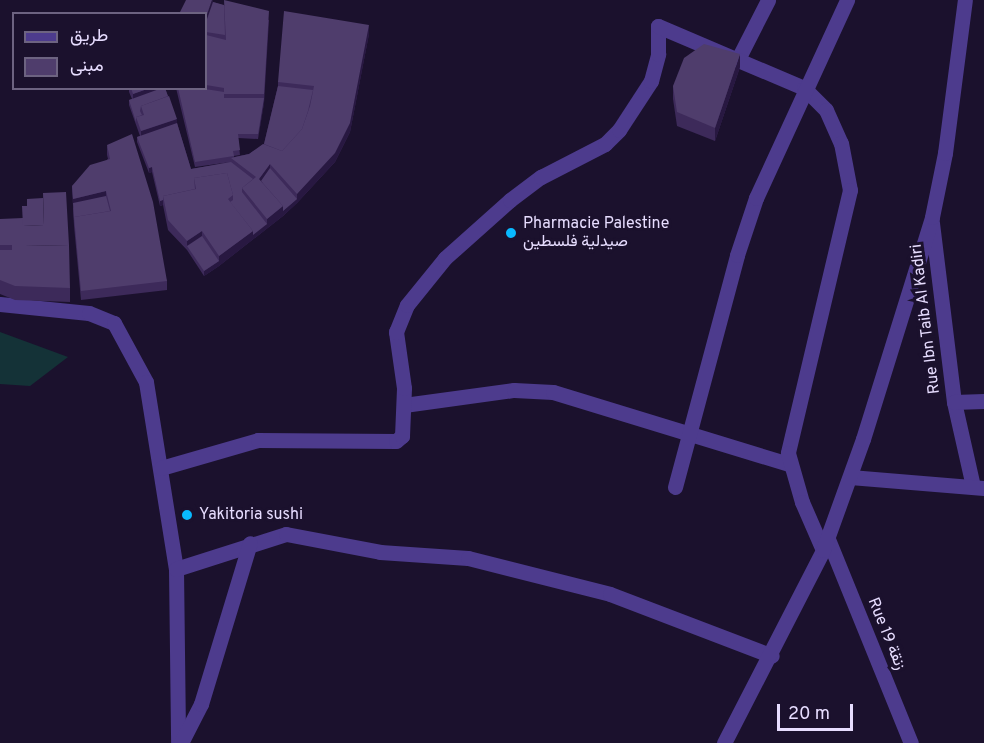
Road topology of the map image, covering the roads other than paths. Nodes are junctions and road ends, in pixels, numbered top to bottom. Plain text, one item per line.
1 (768, 0) edge
2 (847, 0) edge
3 (965, 0) edge
4 (739, 57) junction
5 (804, 88) junction
6 (932, 217) junction
7 (0, 303) edge
8 (984, 401) edge
9 (954, 402) junction
10 (404, 405) junction
11 (690, 433) junction
12 (788, 464) junction
13 (161, 468) junction
14 (850, 477) junction
15 (675, 487) dead end
16 (979, 487) edge
17 (249, 543) junction
18 (826, 544) junction
19 (176, 569) junction
20 (772, 656) junction
21 (179, 743) edge
22 (724, 743) edge
23 (911, 743) edge

1 - 4 street
2 - 5 street
3 - 6 street
4 - 5 street
4 - 10 street
5 - 11 street
5 - 12 street
6 - 9 street, Rue Ibn Taib Al Kadiri
6 - 14 street
7 - 13 street
8 - 9 street
9 - 16 street, Rue Ibn Taib Al Kadiri
10 - 11 street
10 - 13 street
11 - 12 street
11 - 15 street
12 - 18 street, Rue 19 زنقة
13 - 19 street
14 - 16 street
14 - 18 street
17 - 19 street
17 - 20 street
17 - 21 street
18 - 20 street
18 - 23 street, Rue 19 زنقة
19 - 21 street
20 - 22 street

